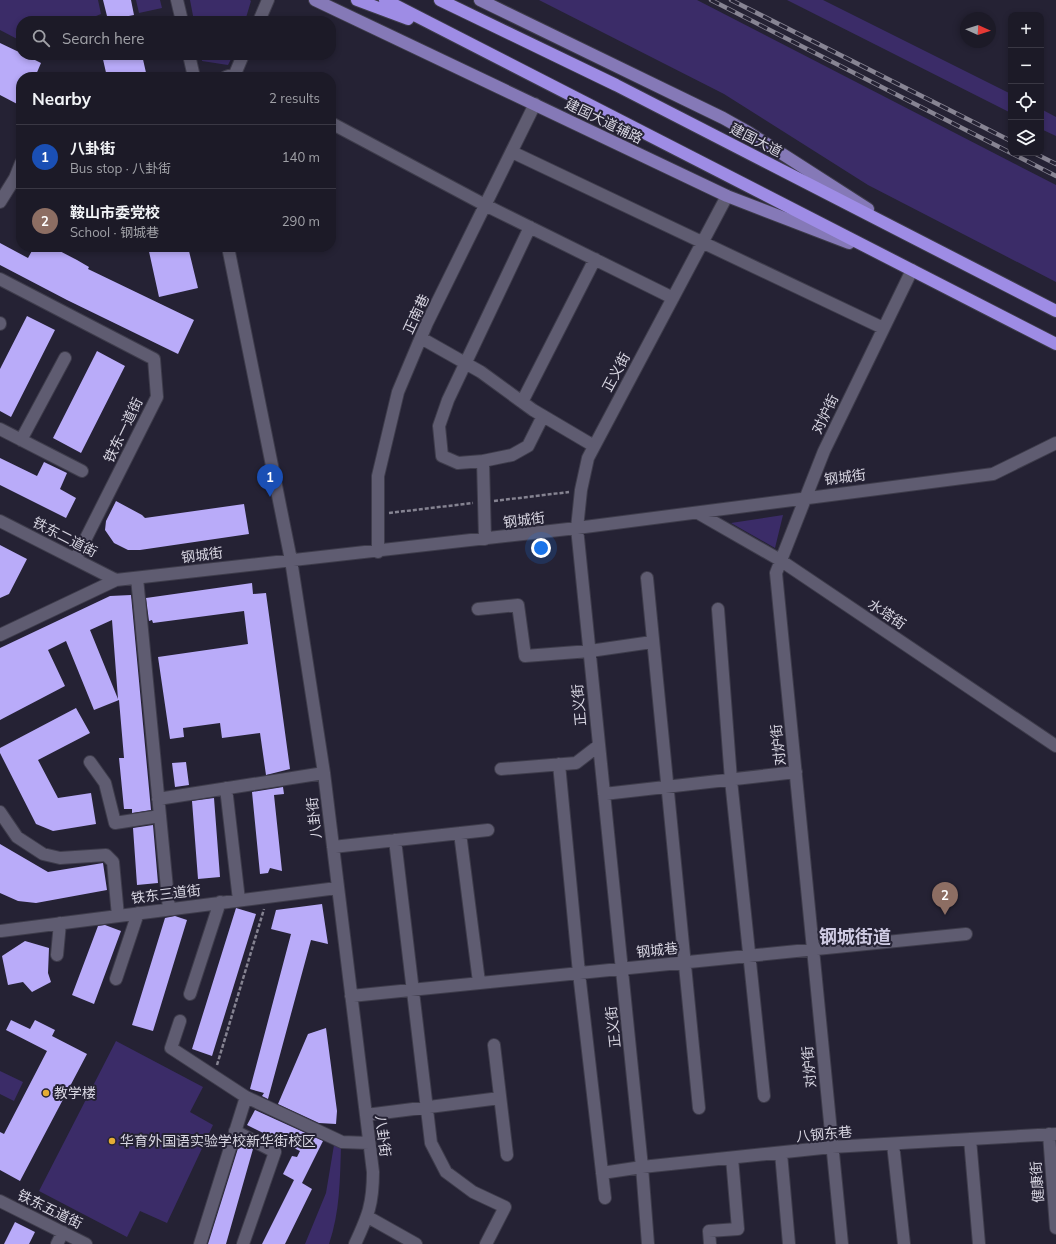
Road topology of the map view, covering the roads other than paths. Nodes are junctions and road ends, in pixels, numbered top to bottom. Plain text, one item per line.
1 (177, 0) edge
2 (268, 0) edge
3 (315, 0) edge
4 (356, 0) edge
5 (384, 0) edge
6 (440, 0) edge
7 (480, 0) edge
8 (181, 16) edge
9 (261, 16) edge
10 (463, 40) junction
11 (190, 60) edge
12 (241, 60) edge
13 (193, 72) edge
14 (236, 72) edge
15 (535, 104) junction
16 (336, 126) edge
17 (512, 152) junction
18 (16, 176) edge
19 (16, 188) edge
20 (7, 191) junction
21 (727, 196) junction
22 (0, 202) edge
23 (485, 205) junction
24 (530, 227) junction
25 (904, 233) junction
26 (703, 242) junction
27 (229, 252) edge
28 (884, 256) junction
29 (595, 259) junction
30 (912, 270) junction
31 (0, 279) edge
32 (673, 298) junction
33 (1056, 311) edge
34 (883, 328) junction
35 (421, 338) junction
36 (1056, 344) edge
37 (65, 358) dead end
38 (465, 363) junction
39 (522, 402) junction
40 (543, 416) junction
41 (0, 428) edge
42 (22, 440) junction
43 (1056, 443) edge
44 (594, 446) junction
45 (483, 461) junction
46 (82, 471) dead end
47 (806, 497) junction
48 (698, 513) junction
49 (0, 521) edge
50 (577, 528) junction
51 (485, 539) junction
52 (378, 552) junction
53 (76, 558) junction
54 (291, 560) junction
55 (780, 560) junction
56 (137, 578) junction
57 (647, 578) dead end
58 (116, 580) junction
59 (478, 609) dead end
60 (718, 609) dead end
61 (0, 635) edge
62 (652, 642) junction
63 (590, 651) junction
64 (598, 746) junction
65 (1056, 746) edge
66 (90, 762) dead end
67 (559, 764) junction
68 (501, 769) dead end
69 (796, 772) junction
70 (324, 773) junction
71 (731, 780) junction
72 (667, 787) junction
73 (226, 788) junction
74 (604, 794) junction
75 (158, 799) junction
76 (0, 812) edge
77 (160, 816) junction
78 (488, 830) dead end
79 (460, 833) junction
80 (395, 840) junction
81 (332, 847) junction
82 (337, 888) junction
83 (239, 900) junction
84 (220, 902) junction
85 (169, 909) junction
86 (138, 913) junction
87 (118, 916) junction
88 (60, 923) junction
89 (0, 931) edge
90 (966, 934) dead end
91 (813, 949) junction
92 (57, 955) dead end
93 (749, 955) junction
94 (683, 962) junction
95 (622, 968) junction
96 (579, 973) junction
97 (116, 979) dead end
98 (479, 982) junction
99 (412, 989) junction
100 (190, 994) dead end
101 (351, 996) junction
102 (180, 1021) dead end
103 (494, 1045) dead end
104 (764, 1096) dead end
105 (246, 1097) junction
106 (500, 1098) junction
107 (426, 1107) junction
108 (699, 1108) dead end
109 (366, 1115) junction
110 (235, 1131) junction
111 (1052, 1134) edge
112 (970, 1139) junction
113 (369, 1143) junction
114 (893, 1144) junction
115 (832, 1147) junction
116 (780, 1153) junction
117 (507, 1155) dead end
118 (732, 1158) junction
119 (642, 1167) junction
120 (602, 1173) junction
121 (605, 1198) dead end
122 (1, 1205) edge
123 (368, 1217) junction
124 (1056, 1228) edge
125 (63, 1232) junction
126 (57, 1244) edge
127 (86, 1244) edge
128 (200, 1244) edge
129 (243, 1244) edge
130 (355, 1244) edge
131 (416, 1244) edge
132 (486, 1244) edge
133 (648, 1244) edge
134 (710, 1244) edge
135 (789, 1244) edge
136 (842, 1244) edge
137 (904, 1244) edge
138 (979, 1244) edge

1 - 8 street
2 - 9 street
3 - 15 main road, 建国大道辅路
4 - 10 highway
5 - 10 highway
6 - 25 highway, 建国大道
7 - 25 main road
10 - 28 highway
11 - 13 street
12 - 14 street
15 - 17 street, 正南巷
15 - 21 main road, 建国大道辅路
16 - 23 street
17 - 23 street, 正南巷
17 - 26 street
18 - 20 street
19 - 20 street
20 - 22 street
21 - 26 street, 正义街
21 - 28 main road, 建国大道辅路
23 - 24 street
23 - 35 street, 正南巷
24 - 29 street
24 - 38 street
25 - 33 highway, 建国大道
26 - 32 street, 正义街
26 - 34 street
27 - 54 street, 八卦街
28 - 30 highway
29 - 32 street
29 - 39 street
30 - 34 street, 对炉街
30 - 36 highway
31 - 53 street, 铁东一道街
32 - 44 street, 正义街
34 - 47 street, 对炉街
35 - 38 street
35 - 52 street, 正南巷
37 - 42 street
38 - 39 street
38 - 45 street
39 - 40 street
40 - 44 street
40 - 45 street
41 - 42 street
42 - 46 street
43 - 47 street, 钢城街
44 - 50 street, 正义街
45 - 51 street
47 - 48 street, 钢城街
47 - 55 street, 对炉街
48 - 50 street, 钢城街
48 - 55 street, 水塔街
49 - 53 street, 铁东二道街
50 - 51 street, 钢城街
50 - 63 street, 正义街
51 - 52 street, 钢城街
52 - 54 street, 钢城街
53 - 58 street, 铁东二道街
54 - 56 street, 钢城街
54 - 70 street, 八卦街
55 - 65 street, 水塔街
55 - 69 street, 对炉街
56 - 58 street, 钢城街
56 - 75 street
57 - 62 street
58 - 61 street, 钢城街
59 - 63 street
60 - 71 street
62 - 63 street
62 - 72 street
63 - 64 street, 正义街
64 - 67 street
64 - 74 street, 正义街
66 - 77 street
67 - 68 street
67 - 96 street
69 - 71 street
69 - 91 street, 对炉街
70 - 73 street
70 - 81 street, 八卦街
71 - 72 street
71 - 93 street
72 - 74 street
72 - 94 street
73 - 75 street
73 - 83 street
74 - 95 street, 正义街
75 - 77 street
76 - 87 street
77 - 85 street
78 - 79 street
79 - 80 street
79 - 98 street
80 - 81 street
80 - 99 street
81 - 82 street, 八卦街
82 - 83 street, 铁东三道街
82 - 101 street, 八卦街
83 - 84 street, 铁东三道街
84 - 85 street, 铁东三道街
84 - 100 street
85 - 86 street, 铁东三道街
86 - 87 street, 铁东三道街
86 - 97 street
87 - 88 street, 铁东三道街
88 - 89 street, 铁东三道街
88 - 92 street
90 - 91 street, 钢城巷
91 - 93 street, 钢城巷
91 - 115 street, 对炉街
93 - 94 street, 钢城巷
93 - 104 street
94 - 95 street, 钢城巷
94 - 108 street
95 - 96 street, 钢城巷
95 - 119 street, 正义街
96 - 98 street, 钢城巷
96 - 120 street
98 - 99 street, 钢城巷
99 - 101 street, 钢城巷
99 - 107 street
101 - 109 street, 八卦街
102 - 105 street
103 - 106 street
105 - 110 street
105 - 113 street
106 - 107 street
106 - 117 street
107 - 109 street
107 - 132 street
109 - 113 street, 八卦街
110 - 128 street
110 - 129 street
111 - 112 street, 八钢东巷
111 - 124 street, 健康街
112 - 114 street, 八钢东巷
112 - 138 street
113 - 123 street, 八卦街
114 - 115 street, 八钢东巷
114 - 137 street
115 - 116 street, 八钢东巷
115 - 136 street, 对炉街
116 - 118 street, 八钢东巷
116 - 135 street
118 - 119 street, 八钢东巷
118 - 134 street
119 - 120 street, 八钢东巷
119 - 133 street, 正义街
120 - 121 street
122 - 125 street, 铁东五道街
123 - 130 street, 八卦街
123 - 131 street
125 - 126 street
125 - 127 street, 铁东五道街

